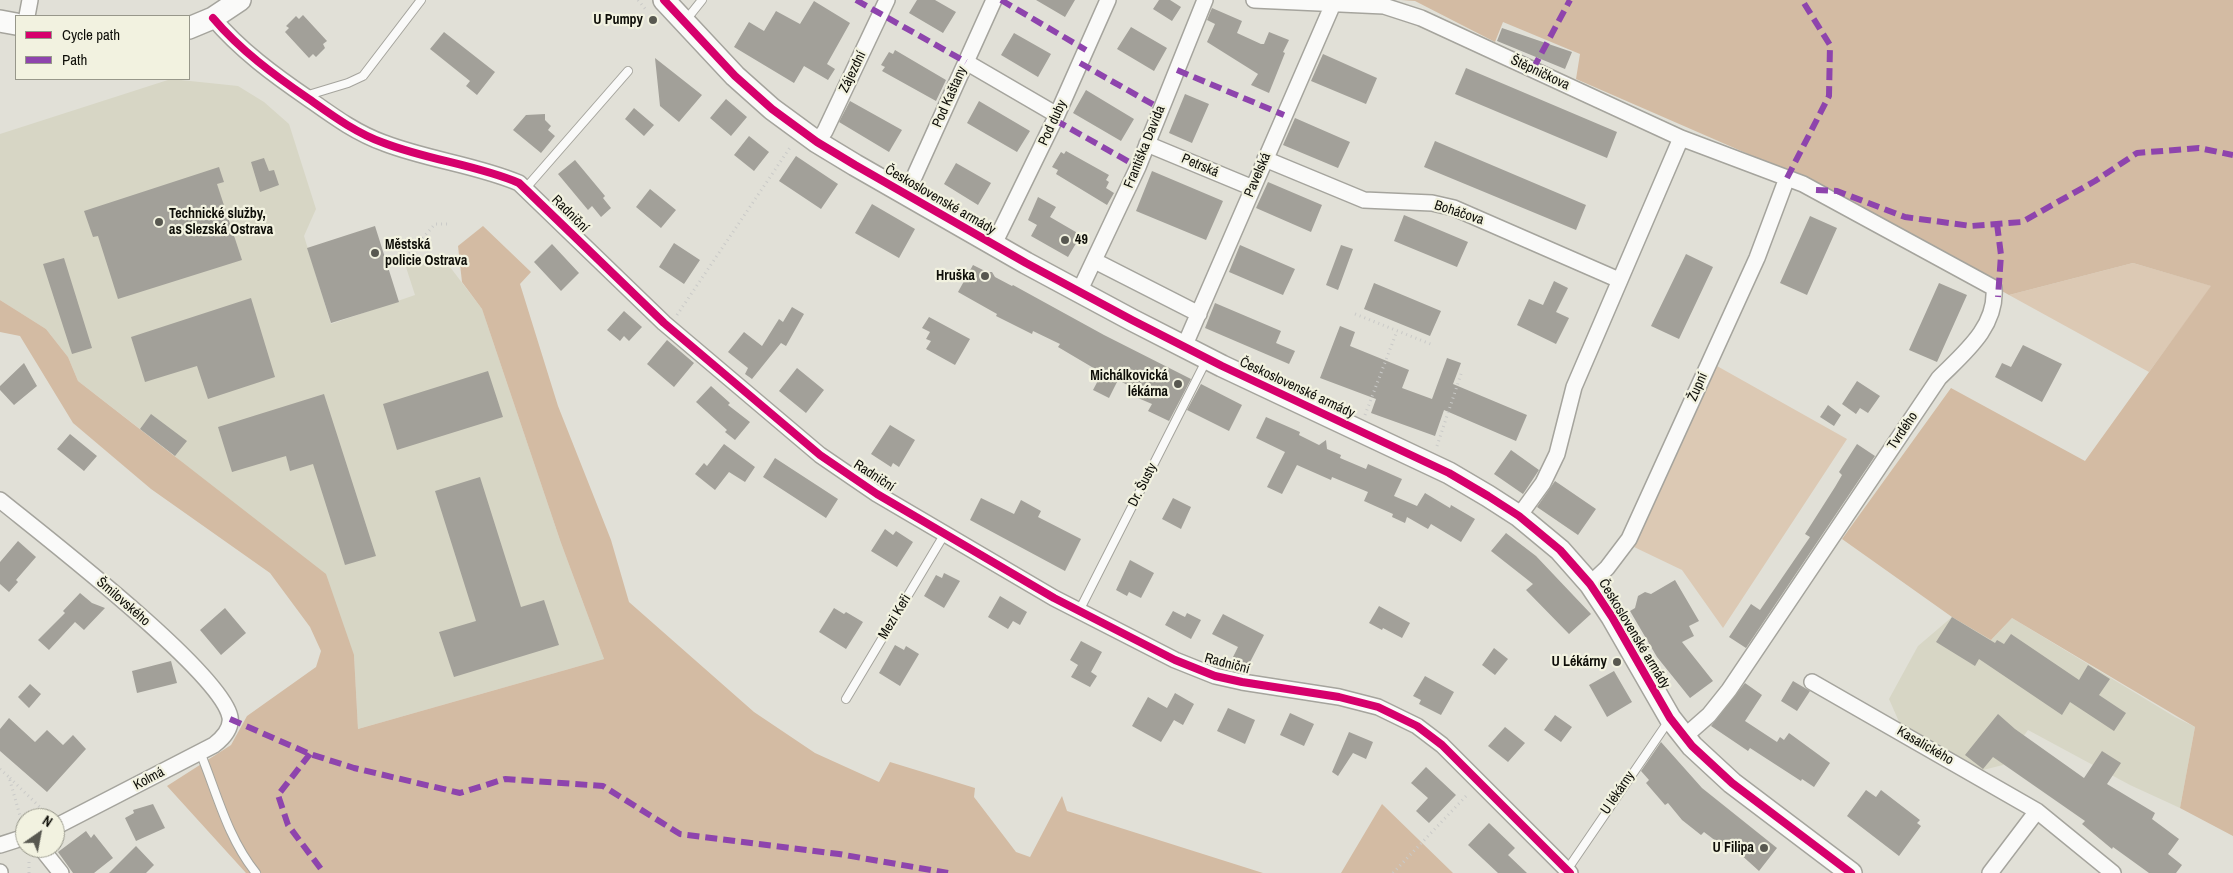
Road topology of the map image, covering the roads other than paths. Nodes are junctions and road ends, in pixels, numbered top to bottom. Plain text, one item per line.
1 (30, 0) edge
2 (240, 0) edge
3 (421, 0) edge
4 (664, 0) edge
5 (702, 0) edge
6 (887, 0) edge
7 (994, 0) edge
8 (1108, 0) edge
9 (1205, 0) edge
10 (1254, 0) edge
11 (1333, 4) junction
12 (27, 15) edge
13 (212, 18) junction
14 (0, 21) edge
15 (684, 22) junction
16 (15, 24) edge
17 (190, 28) edge
18 (966, 62) junction
19 (628, 71) dead end
20 (304, 96) junction
21 (1057, 115) junction
22 (1681, 138) junction
23 (817, 142) junction
24 (1147, 144) junction
25 (1265, 159) junction
26 (1787, 178) junction
27 (525, 188) junction
28 (1253, 188) junction
29 (1816, 190) joint
30 (906, 195) junction
31 (994, 244) junction
32 (1095, 261) junction
33 (1619, 280) junction
34 (1080, 292) junction
35 (1199, 314) junction
36 (1184, 347) junction
37 (1207, 359) junction
38 (0, 500) edge
39 (1519, 516) junction
40 (944, 534) junction
41 (1590, 584) junction
42 (1079, 611) junction
43 (1812, 682) dead end
44 (846, 699) dead end
45 (1670, 718) junction
46 (230, 719) joint
47 (1684, 737) junction
48 (200, 752) junction
49 (2037, 812) junction
50 (65, 822) edge
51 (15, 837) edge
52 (0, 845) edge
53 (49, 858) edge
54 (1568, 871) edge
55 (61, 873) edge
56 (256, 873) edge
57 (1851, 873) edge
58 (1990, 873) edge
59 (2113, 873) edge

1 - 12 street
2 - 13 street
3 - 20 lane
4 - 15 street, Československé armády
5 - 15 lane
6 - 23 street, Zájezdní
7 - 18 street, Pod Kaštany
8 - 21 street, Pod duby
9 - 24 street, Františka Davida
10 - 11 street, Štěpničkova
11 - 22 street, Štěpničkova
11 - 25 street, Pavelská
13 - 17 street
13 - 20 street, Radniční
14 - 16 street
15 - 23 street, Československé armády
18 - 21 street
18 - 30 street, Pod Kaštany
19 - 27 lane
20 - 27 street, Radniční
21 - 31 street, Pod duby
22 - 26 street, Štěpničkova
22 - 33 street
23 - 30 street, Československé armády
24 - 28 street, Petrská
24 - 32 street, Františka Davida
25 - 28 street, Pavelská
25 - 33 street, Boháčova
26 - 29 street, Štěpničkova
26 - 41 street, Župní
27 - 40 street, Radniční
28 - 35 street, Pavelská
29 - 47 street, Tvrdého
30 - 31 street, Československé armády
31 - 34 street, Československé armády
32 - 34 street, Františka Davida
32 - 35 street
33 - 39 street
34 - 36 street, Československé armády
35 - 36 street, Pavelská
36 - 37 street, Československé armády
37 - 39 street, Československé armády
37 - 42 lane, Dr. Šusty
38 - 46 street, Šmilovského
39 - 41 street, Československé armády
40 - 42 street, Radniční
40 - 44 lane, Mezi Keři
41 - 45 street, Československé armády
42 - 54 street, Radniční
43 - 49 street, Kasalického
45 - 47 street, Československé armády
45 - 54 lane, U lékárny
46 - 48 street, Kolmá
47 - 57 street, Československé armády
48 - 50 street, Kolmá
48 - 56 lane
49 - 58 street
49 - 59 street, Kasalického
51 - 52 street
53 - 55 street

